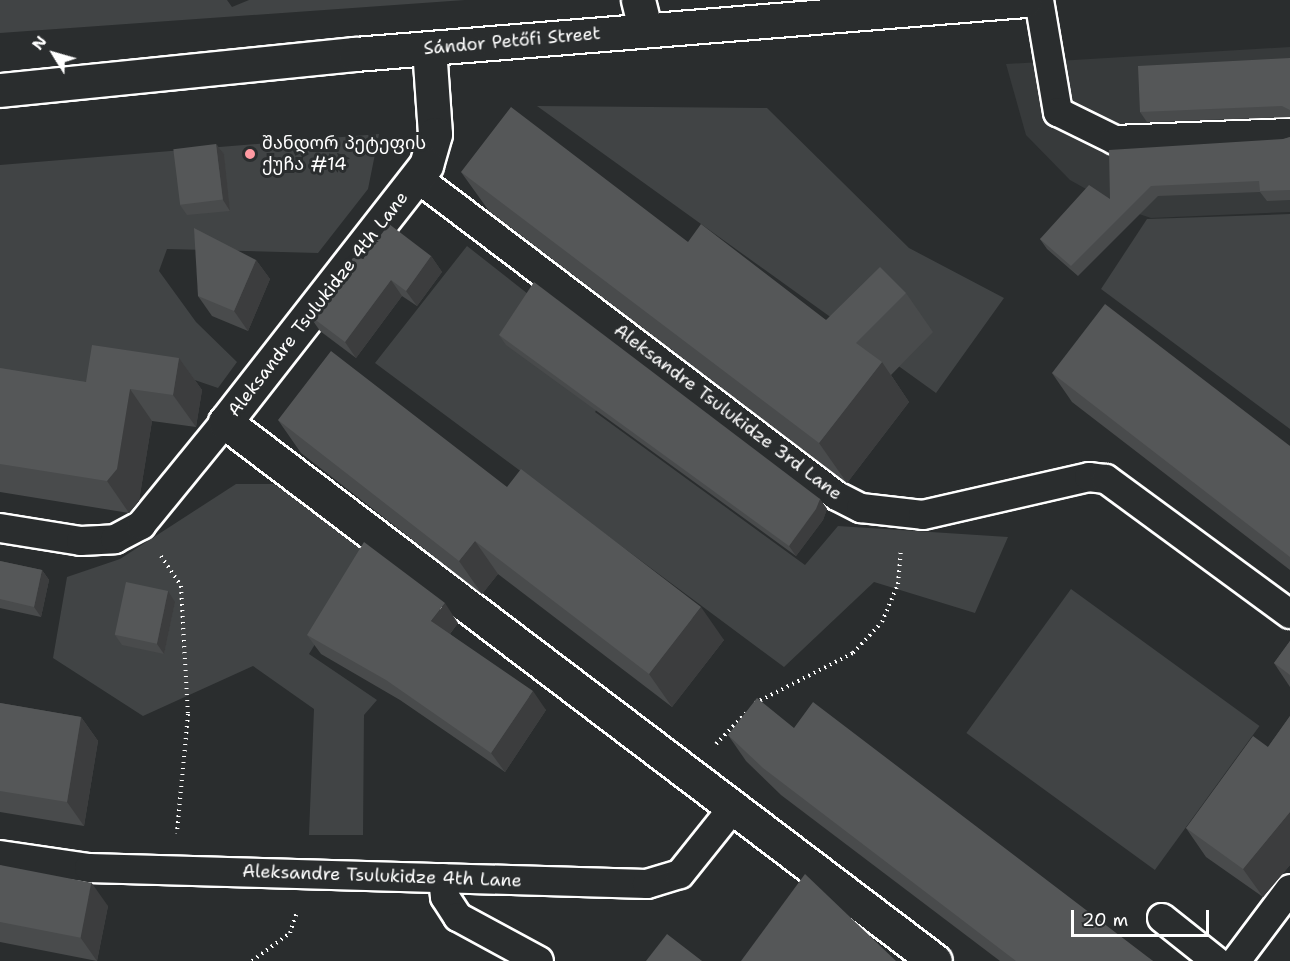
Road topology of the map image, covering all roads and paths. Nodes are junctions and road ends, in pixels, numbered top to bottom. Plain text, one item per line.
1 (1025, 0) edge
2 (1039, 0) edge
3 (880, 5) edge
4 (641, 15) edge
5 (429, 48) junction
6 (0, 90) edge
7 (1290, 133) edge
8 (416, 177) junction
9 (225, 422) junction
10 (905, 515) junction
11 (0, 528) edge
12 (181, 586) dead end
13 (1290, 614) edge
14 (686, 775) junction
15 (732, 809) junction
16 (0, 855) edge
17 (174, 871) junction
18 (293, 874) junction
19 (443, 878) junction
20 (1290, 889) edge
21 (1162, 918) dead end
22 (252, 961) edge
23 (539, 961) edge
24 (935, 961) edge
25 (1216, 961) edge
26 (1236, 961) edge

1 - 3 street, Sándor Petőfi Street
2 - 7 lane
3 - 4 street, Sándor Petőfi Street
4 - 5 street, Sándor Petőfi Street
5 - 6 street, Sándor Petőfi Street
5 - 8 street, Aleksandre Tsulukidze 4th Lane
8 - 9 street, Aleksandre Tsulukidze 4th Lane
8 - 10 lane, Aleksandre Tsulukidze 3rd Lane
9 - 11 lane, Aleksandre Tsulukidze 4th Lane
9 - 14 street, Aleksandre Tsulukidze 4th Lane
10 - 13 lane, Aleksandre Tsulukidze 3rd Lane
10 - 14 path
12 - 17 path
14 - 15 street, Aleksandre Tsulukidze 4th Lane
15 - 19 lane, Aleksandre Tsulukidze 4th Lane
15 - 24 street, Aleksandre Tsulukidze 4th Lane
16 - 17 lane, Aleksandre Tsulukidze 4th Lane
17 - 18 lane, Aleksandre Tsulukidze 4th Lane
18 - 19 lane, Aleksandre Tsulukidze 4th Lane
18 - 22 path
19 - 23 lane
20 - 26 lane
21 - 25 lane

